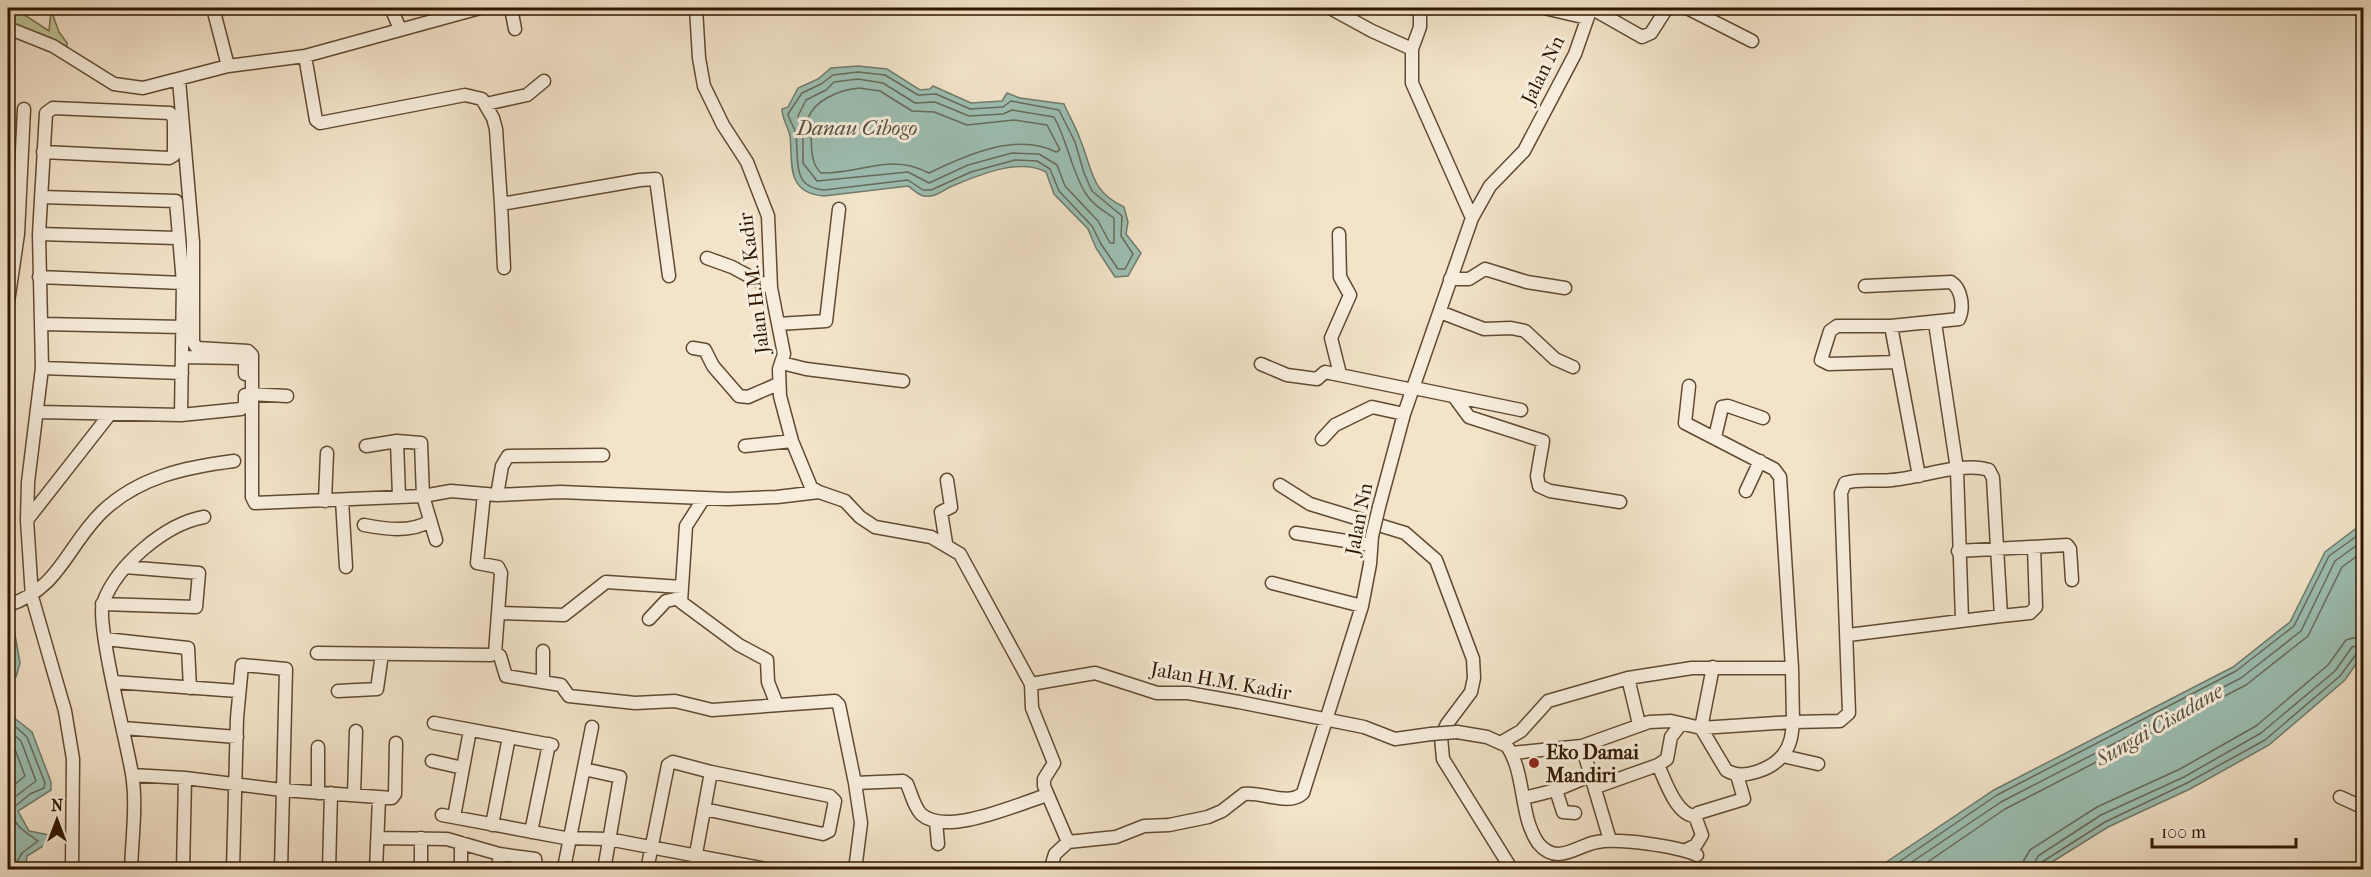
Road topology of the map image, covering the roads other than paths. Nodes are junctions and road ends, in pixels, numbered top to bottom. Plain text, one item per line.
1 (213, 8) edge
2 (391, 8) edge
3 (480, 8) edge
4 (511, 8) edge
5 (696, 8) edge
6 (1330, 8) edge
7 (1420, 8) edge
8 (1544, 8) edge
9 (1667, 8) edge
10 (1687, 8) edge
11 (1589, 13) edge
12 (8, 28) edge
13 (515, 28) dead end
14 (400, 29) junction
15 (1752, 42) dead end
16 (1412, 49) junction
17 (304, 56) junction
18 (228, 66) junction
19 (179, 80) junction
20 (544, 81) dead end
21 (486, 104) junction
22 (24, 109) dead end
23 (44, 152) junction
24 (41, 197) junction
25 (501, 204) junction
26 (839, 209) dead end
27 (1472, 218) junction
28 (13, 233) edge
29 (39, 234) junction
30 (1339, 234) dead end
31 (177, 238) junction
32 (707, 258) dead end
33 (504, 268) dead end
34 (669, 276) dead end
35 (39, 278) junction
36 (1450, 279) junction
37 (183, 283) junction
38 (1865, 286) dead end
39 (771, 288) junction
40 (1565, 288) dead end
41 (8, 302) edge
42 (1440, 312) junction
43 (1935, 323) junction
44 (43, 324) junction
45 (778, 324) junction
46 (1891, 326) junction
47 (183, 327) junction
48 (693, 348) dead end
49 (182, 357) junction
50 (1898, 362) junction
51 (782, 363) junction
52 (1261, 364) dead end
53 (1573, 367) dead end
54 (42, 368) junction
55 (182, 373) junction
56 (1340, 374) junction
57 (903, 381) dead end
58 (778, 384) junction
59 (1689, 387) dead end
60 (1413, 389) junction
61 (251, 394) junction
62 (287, 396) dead end
63 (1455, 398) junction
64 (1521, 410) dead end
65 (38, 412) junction
66 (110, 414) junction
67 (1404, 414) junction
68 (181, 415) junction
69 (1763, 418) dead end
70 (1715, 437) junction
71 (1322, 439) dead end
72 (398, 441) junction
73 (792, 441) junction
74 (366, 446) dead end
75 (745, 446) dead end
76 (327, 453) dead end
77 (603, 455) dead end
78 (234, 461) dead end
79 (1760, 461) junction
80 (1957, 469) junction
81 (1919, 476) junction
82 (947, 480) dead end
83 (1280, 485) dead end
84 (1746, 491) dead end
85 (819, 492) junction
86 (490, 495) junction
87 (399, 496) junction
88 (423, 496) junction
89 (704, 498) junction
90 (342, 500) junction
91 (326, 501) junction
92 (1620, 502) dead end
93 (204, 517) dead end
94 (27, 520) junction
95 (430, 521) junction
96 (364, 525) dead end
97 (1296, 533) dead end
98 (436, 540) dead end
99 (1371, 540) junction
100 (946, 543) junction
101 (2034, 547) junction
102 (1996, 550) junction
103 (1958, 551) junction
104 (125, 567) junction
105 (346, 567) dead end
106 (2072, 580) dead end
107 (1272, 583) dead end
108 (681, 592) junction
109 (32, 597) junction
110 (102, 604) junction
111 (8, 605) edge
112 (1362, 606) junction
113 (499, 613) junction
114 (2001, 616) junction
115 (649, 619) dead end
116 (1962, 620) junction
117 (1848, 635) junction
118 (105, 639) junction
119 (543, 651) dead end
120 (317, 653) dead end
121 (495, 653) junction
122 (382, 654) junction
123 (1713, 667) junction
124 (1792, 668) junction
125 (1628, 678) junction
126 (114, 682) junction
127 (543, 682) junction
128 (1031, 684) junction
129 (190, 687) junction
130 (238, 691) junction
131 (338, 691) dead end
132 (777, 705) junction
133 (1325, 721) junction
134 (1793, 722) junction
135 (434, 723) dead end
136 (1639, 724) junction
137 (1681, 724) junction
138 (592, 727) dead end
139 (123, 728) junction
140 (1701, 728) junction
141 (470, 730) junction
142 (356, 731) dead end
143 (237, 737) junction
144 (509, 737) junction
145 (1502, 742) junction
146 (396, 743) dead end
147 (1582, 746) junction
148 (318, 747) dead end
149 (1512, 753) junction
150 (1783, 756) junction
151 (432, 761) dead end
152 (1818, 764) dead end
153 (1658, 765) junction
154 (463, 768) junction
155 (584, 769) junction
156 (711, 772) junction
157 (132, 775) junction
158 (1737, 775) junction
159 (185, 778) junction
160 (1594, 781) junction
161 (855, 783) junction
162 (236, 785) junction
163 (282, 790) junction
164 (1556, 790) junction
165 (324, 793) junction
166 (354, 795) junction
167 (1047, 795) junction
168 (2340, 797) dead end
169 (379, 798) junction
170 (1524, 798) junction
171 (2364, 808) edge
172 (704, 809) junction
173 (1575, 813) dead end
174 (1695, 816) junction
175 (936, 820) junction
176 (492, 825) junction
177 (531, 832) junction
178 (378, 838) junction
179 (421, 838) junction
180 (570, 838) junction
181 (608, 839) junction
182 (1610, 840) junction
183 (1068, 842) junction
184 (461, 843) junction
185 (938, 844) dead end
186 (652, 847) junction
187 (499, 854) junction
188 (696, 856) junction
189 (564, 868) edge
190 (855, 868) edge
191 (72, 870) edge
192 (131, 870) edge
193 (183, 870) edge
194 (233, 870) edge
195 (281, 870) edge
196 (329, 870) edge
197 (376, 870) edge
198 (421, 870) edge
199 (461, 870) edge
200 (499, 870) edge
201 (537, 870) edge
202 (604, 870) edge
203 (647, 870) edge
204 (693, 870) edge
205 (771, 870) edge
206 (1050, 870) edge
207 (1512, 870) edge

1 - 18 street
2 - 14 street
3 - 14 street
4 - 13 street
5 - 39 street, Jalan H.M. Kadir
6 - 16 street
7 - 16 street
8 - 11 street
9 - 11 street
10 - 15 street
11 - 27 street, Jalan Nn
12 - 19 street
14 - 17 street
16 - 27 street
17 - 18 street
17 - 21 street
18 - 19 street
19 - 61 street
20 - 21 street
21 - 25 street
22 - 28 street
23 - 23 street
23 - 24 street
24 - 29 street
24 - 31 street
25 - 33 street
25 - 34 street
26 - 45 street
27 - 36 street, Jalan Nn
28 - 41 street
29 - 31 street
29 - 35 street
30 - 56 street
31 - 37 street
32 - 39 street
35 - 37 street
35 - 44 street
36 - 40 street
36 - 42 street, Jalan Nn
37 - 47 street
38 - 43 street
39 - 45 street, Jalan H.M. Kadir
42 - 53 street
42 - 60 street, Jalan Nn
43 - 46 street
43 - 80 street
44 - 47 street
44 - 54 street
45 - 51 street, Jalan H.M. Kadir
46 - 50 street
46 - 50 street
47 - 49 street
48 - 58 street
49 - 55 street
49 - 68 street
50 - 81 street
51 - 57 street
51 - 58 street, Jalan H.M. Kadir
52 - 56 street
54 - 55 street
54 - 65 street
55 - 68 street
56 - 60 street
58 - 73 street, Jalan H.M. Kadir
59 - 70 street
60 - 63 street
60 - 67 street, Jalan Nn
61 - 62 street
61 - 91 street
63 - 64 street
63 - 92 street
65 - 66 street
65 - 94 street
66 - 68 street
66 - 94 street
67 - 71 street
67 - 99 street, Jalan Nn, bridge
69 - 70 street
70 - 79 street
72 - 74 street
72 - 87 street
72 - 88 street
73 - 75 street
73 - 85 street, Jalan H.M. Kadir
76 - 91 street
77 - 86 street
78 - 109 street
79 - 84 street
79 - 124 street
80 - 81 street
80 - 102 street
80 - 103 street
81 - 117 street
82 - 100 street
83 - 207 street
85 - 89 street
85 - 100 street
86 - 88 street
86 - 89 street
86 - 113 street
87 - 88 street
87 - 90 street
88 - 95 street
89 - 108 street
90 - 91 street
90 - 105 street
93 - 104 street
94 - 109 street
95 - 96 street
95 - 98 street
97 - 99 street
99 - 112 street, Jalan Nn
100 - 128 street
101 - 102 street
101 - 106 street
101 - 114 street
102 - 103 street
102 - 114 street
103 - 116 street
104 - 110 street
104 - 110 street
107 - 112 street
108 - 113 street
108 - 115 street
108 - 132 street
109 - 111 street
109 - 191 street
110 - 118 street
112 - 133 street, Jalan Nn
113 - 121 street
114 - 116 street
116 - 117 street
117 - 134 street
118 - 126 street
118 - 129 street
119 - 127 street
120 - 122 street
121 - 122 street
121 - 127 street
122 - 131 street
123 - 124 street
123 - 125 street
123 - 140 street
124 - 134 street
125 - 136 street
125 - 145 street
126 - 129 street
126 - 139 street
127 - 132 street
128 - 133 street, Jalan H.M. Kadir
128 - 167 street
129 - 130 street
130 - 143 street
130 - 163 street
132 - 161 street
133 - 145 street, Jalan H.M. Kadir, bridge
133 - 183 street, Jalan Nn
134 - 140 street
134 - 150 street
135 - 141 street
136 - 137 street
136 - 147 street
137 - 140 street
137 - 153 street
138 - 155 street
139 - 143 street
139 - 157 street
140 - 158 street
141 - 144 street
141 - 154 street
142 - 166 street
143 - 162 street
144 - 176 street
144 - 177 street
145 - 149 street
146 - 169 street
147 - 149 street
147 - 160 street
148 - 165 street
149 - 170 street
150 - 152 street
150 - 158 street
151 - 154 street
153 - 160 street
153 - 174 street
154 - 176 street
155 - 180 street
155 - 181 street
156 - 172 street
156 - 172 street
156 - 186 street
157 - 159 street
157 - 192 street
158 - 174 street
159 - 162 street
159 - 193 street
160 - 164 street
160 - 182 street
161 - 175 street
161 - 190 street
162 - 163 street
162 - 194 street
163 - 165 street
163 - 195 street
164 - 170 street
164 - 173 street
165 - 166 street
165 - 196 street
166 - 169 street
167 - 175 street
167 - 183 street
168 - 171 street
169 - 178 street
170 - 182 street
172 - 188 street
174 - 182 street
175 - 185 street
176 - 177 street
177 - 180 street
178 - 179 street
178 - 197 street
179 - 184 street
179 - 198 street
180 - 181 street
180 - 189 street
181 - 186 street
181 - 202 street
183 - 206 street
184 - 187 street
184 - 199 street
186 - 188 street
186 - 203 street
187 - 200 street
187 - 201 street
188 - 204 street
188 - 205 street

